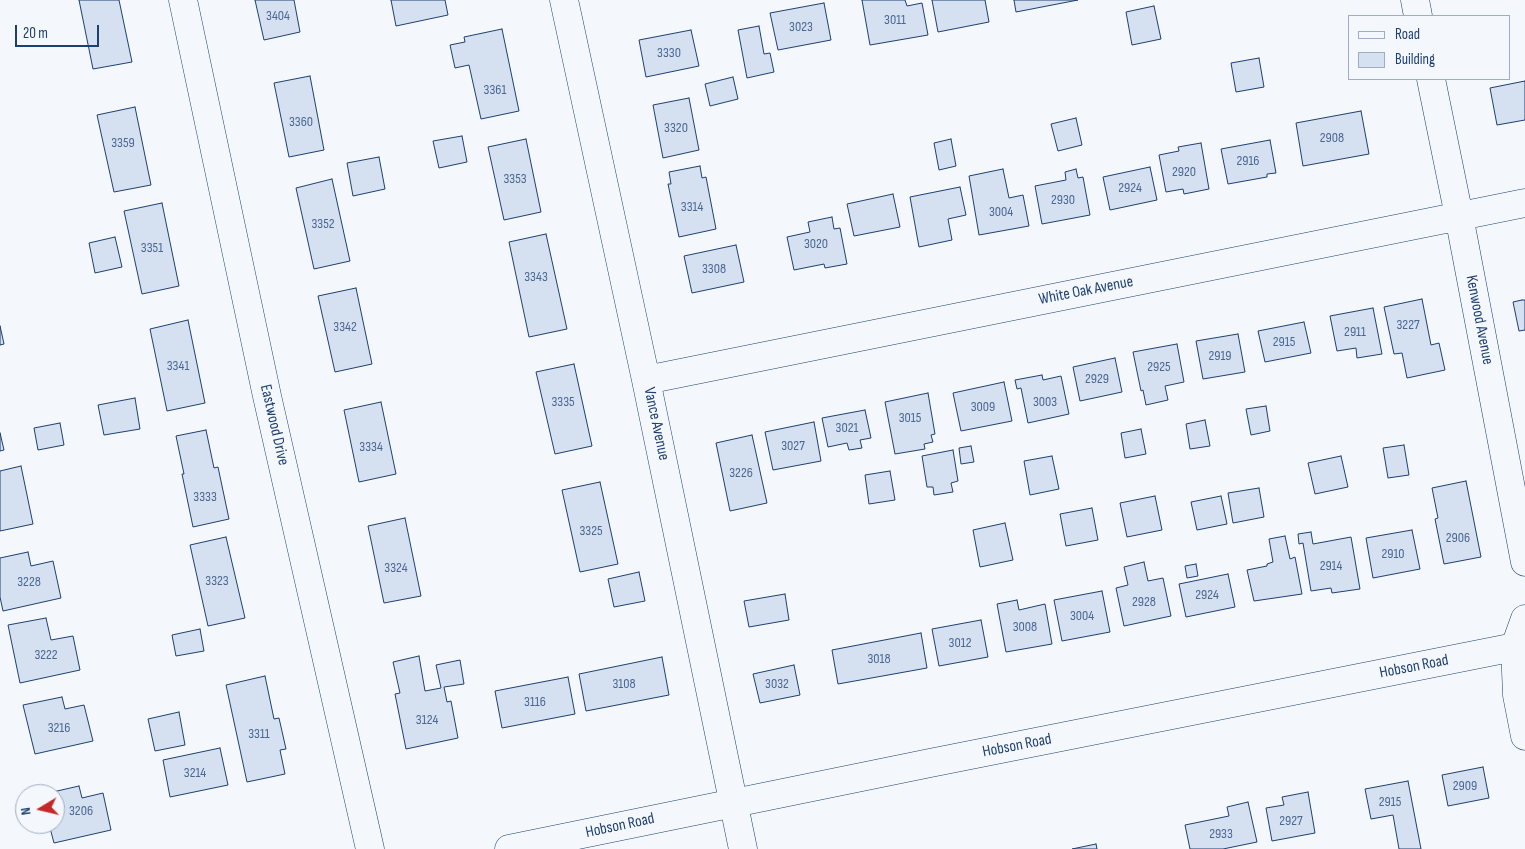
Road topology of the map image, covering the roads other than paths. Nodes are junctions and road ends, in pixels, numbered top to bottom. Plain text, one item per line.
1 (183, 0) edge
2 (564, 0) edge
3 (1415, 0) edge
4 (1418, 15) edge
5 (1431, 80) edge
6 (1525, 203) edge
7 (1459, 216) junction
8 (646, 380) junction
9 (1525, 562) edge
10 (1525, 619) edge
11 (1520, 646) edge
12 (1525, 736) edge
13 (734, 803) junction
14 (370, 849) edge
15 (509, 849) edge
16 (743, 849) edge

1 - 14 street, Eastwood Drive
2 - 8 street, Vance Avenue
3 - 4 street
5 - 7 street, Kenwood Avenue
6 - 7 street, White Oak Avenue
7 - 8 street, White Oak Avenue
7 - 9 street, Kenwood Avenue
8 - 13 street, Vance Avenue
10 - 11 street
11 - 12 street
11 - 13 street, Hobson Road
13 - 15 street, Hobson Road
13 - 16 street, Vance Avenue

